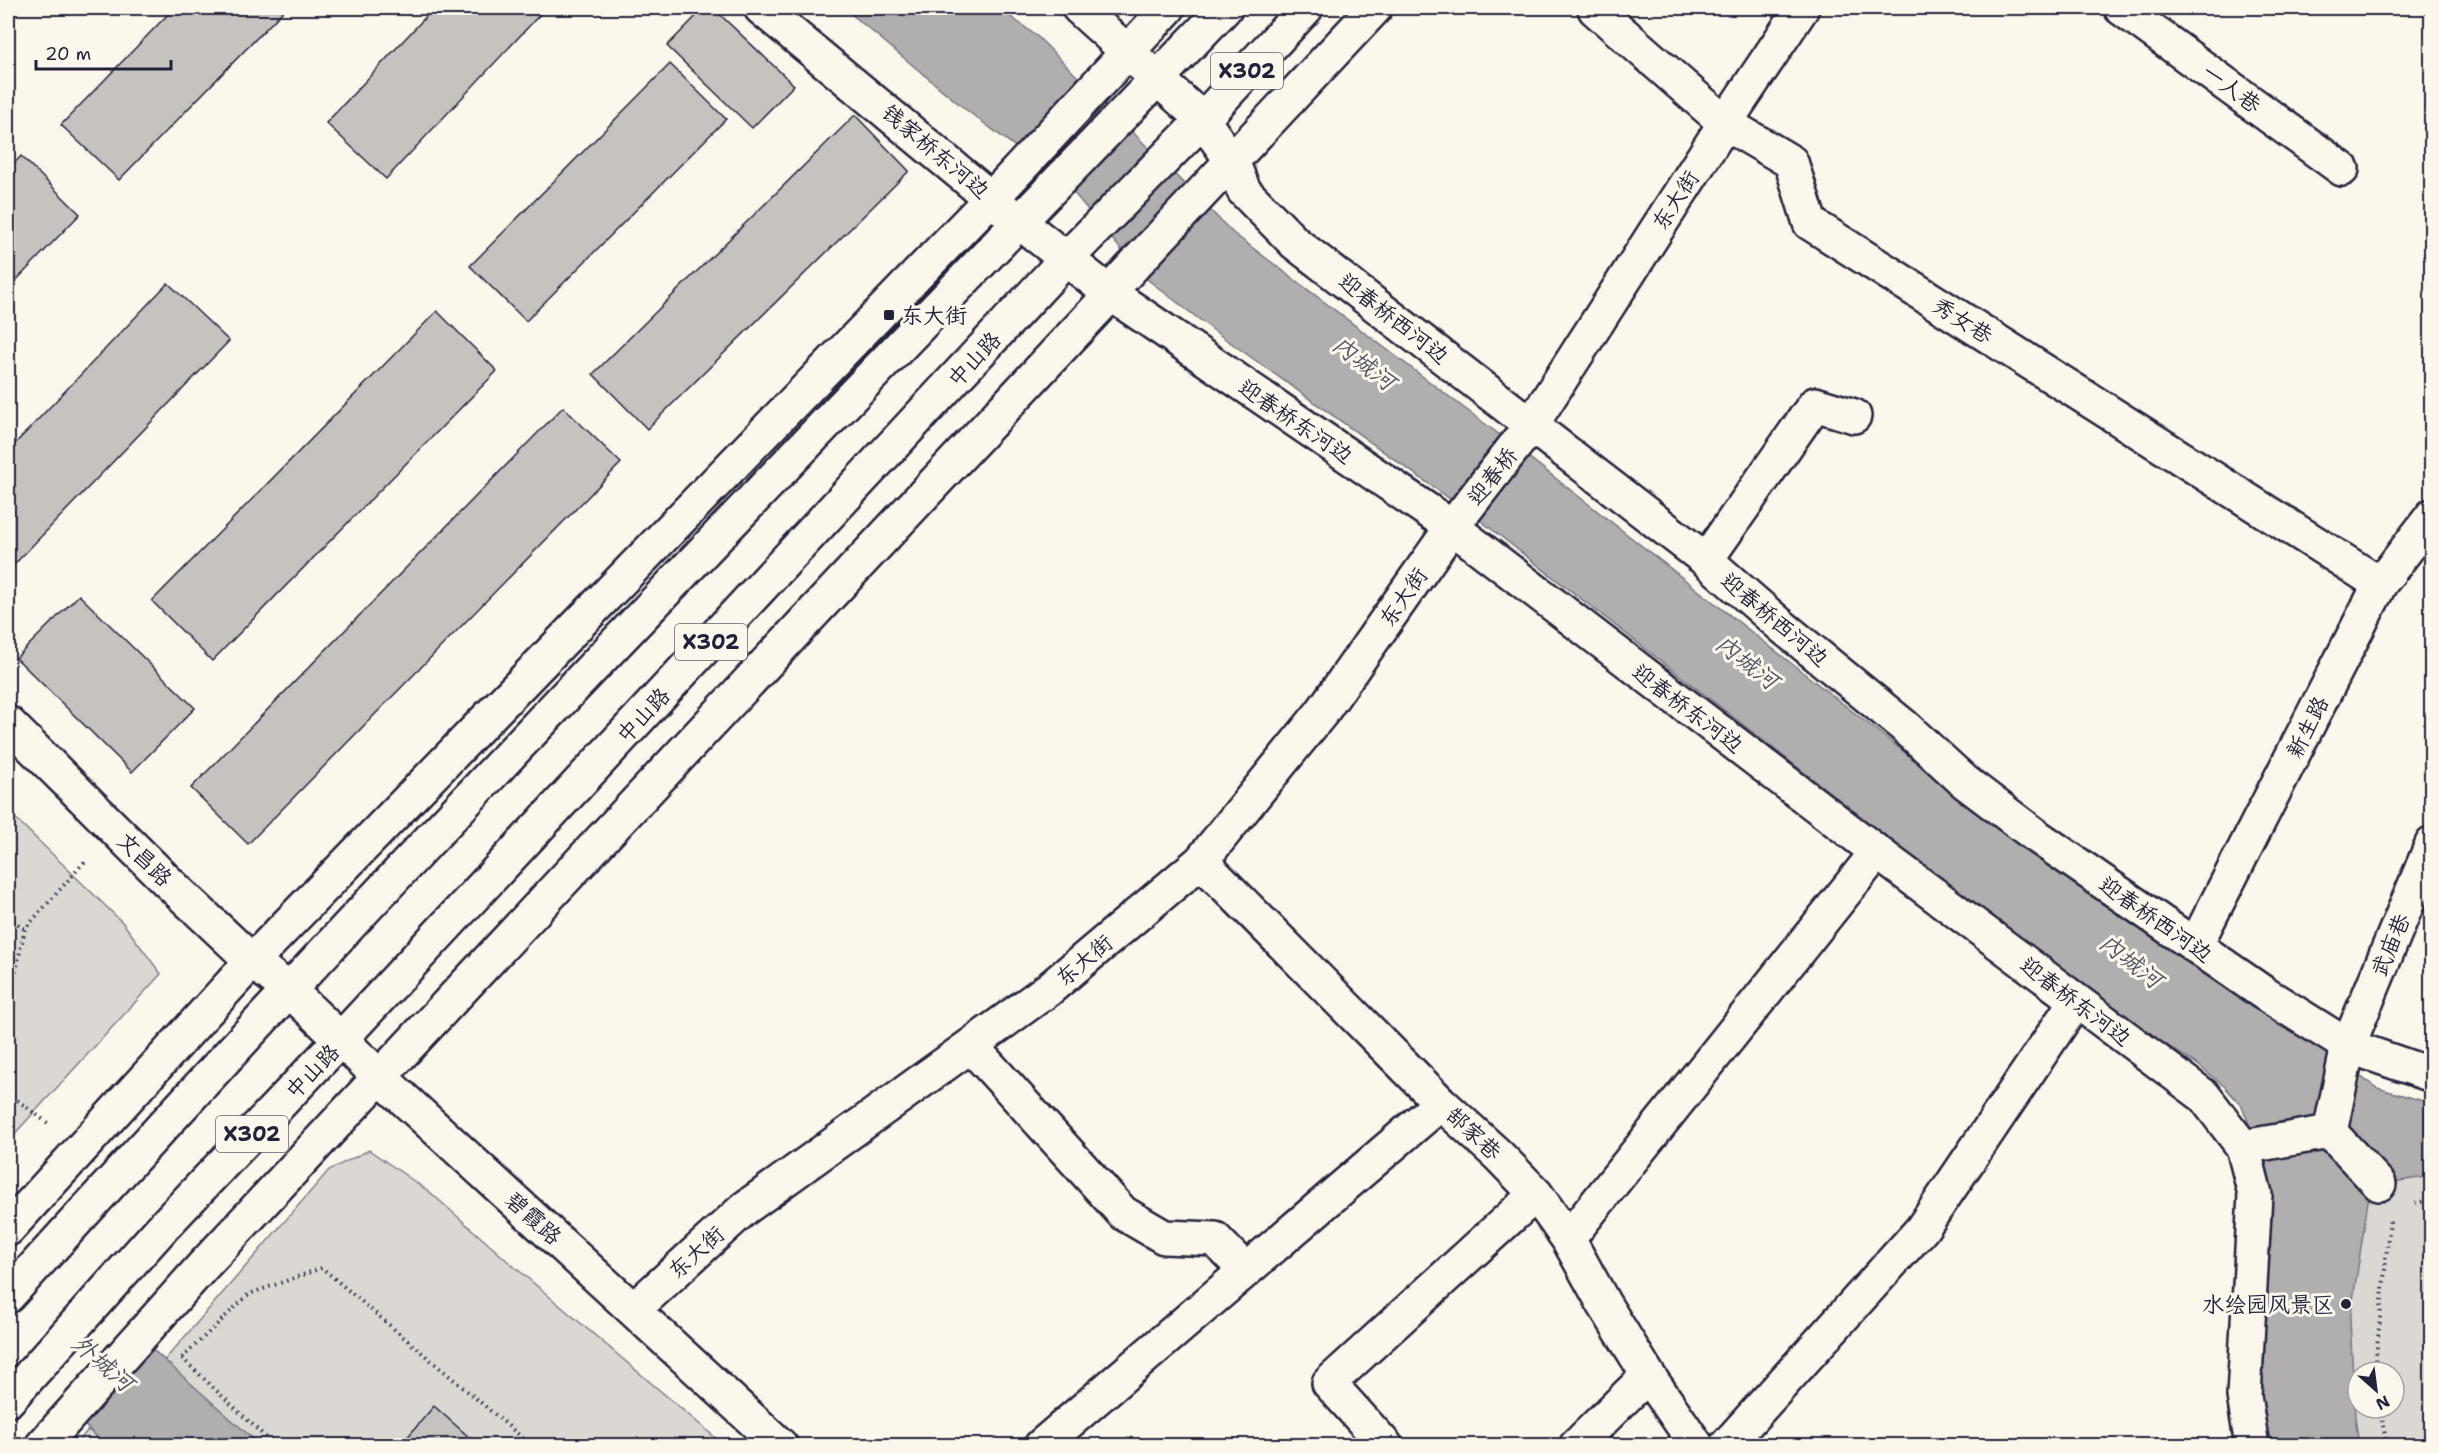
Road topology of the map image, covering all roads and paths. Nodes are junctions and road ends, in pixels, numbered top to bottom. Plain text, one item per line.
1 (761, 8) edge
2 (1079, 8) edge
3 (1168, 8) edge
4 (1225, 8) edge
5 (1306, 8) edge
6 (1375, 8) edge
7 (1802, 8) edge
8 (2121, 8) edge
9 (1595, 9) dead end
10 (1120, 59) junction
11 (1151, 85) junction
12 (1725, 123) junction
13 (1195, 127) junction
14 (1226, 168) junction
15 (2342, 169) dead end
16 (999, 189) junction
17 (1026, 213) junction
18 (1074, 252) junction
19 (1117, 286) junction
20 (1854, 416) dead end
21 (1532, 424) junction
22 (2432, 516) edge
23 (1452, 527) junction
24 (1706, 560) junction
25 (2380, 584) junction
26 (8, 723) edge
27 (113, 829) junction
28 (2432, 844) edge
29 (1877, 852) junction
30 (1201, 861) junction
31 (8, 917) edge
32 (26, 929) junction
33 (2195, 946) junction
34 (252, 961) junction
35 (288, 989) junction
36 (2076, 1001) junction
37 (8, 1007) edge
38 (341, 1040) junction
39 (971, 1046) junction
40 (2348, 1046) junction
41 (2432, 1075) edge
42 (381, 1078) junction
43 (8, 1093) edge
44 (1441, 1103) junction
45 (2330, 1132) junction
46 (2243, 1147) junction
47 (81, 1149) junction
48 (2379, 1184) dead end
49 (1536, 1194) junction
50 (2432, 1200) edge
51 (2409, 1205) dead end
52 (2391, 1217) dead end
53 (8, 1229) edge
54 (1568, 1239) junction
55 (1244, 1269) junction
56 (8, 1296) edge
57 (633, 1310) junction
58 (174, 1351) dead end
59 (182, 1358) junction
60 (2376, 1360) edge
61 (1648, 1375) junction
62 (8, 1400) edge
63 (2382, 1420) edge
64 (42, 1446) edge
65 (275, 1446) edge
66 (532, 1446) edge
67 (781, 1446) edge
68 (1041, 1446) edge
69 (1386, 1446) edge
70 (1576, 1446) edge
71 (1697, 1446) edge
72 (1726, 1446) edge
73 (2252, 1446) edge
74 (2387, 1446) edge

1 - 16 street, 钱家桥东河边
2 - 10 street, 迎春桥西河边
3 - 10 street
4 - 11 street, X302
5 - 13 street, 中山路 / X302
6 - 14 street
7 - 12 street, 东大街
8 - 15 street, 一人巷
9 - 12 street, 秀女巷
10 - 11 street, 迎春桥西河边
10 - 16 street
11 - 13 street, 迎春桥西河边
11 - 17 street, X302
12 - 21 street, 东大街
12 - 25 street, 秀女巷
13 - 14 street, 迎春桥西河边
13 - 18 street, 中山路 / X302
14 - 19 street
14 - 21 street, 迎春桥西河边
16 - 17 street, 钱家桥东河边
16 - 34 street
17 - 18 street, 钱家桥东河边
17 - 35 street, X302
18 - 19 street, 钱家桥东河边
18 - 38 street, 中山路 / X302
19 - 23 street, 迎春桥东河边
19 - 42 street
20 - 24 street
21 - 23 street, 迎春桥
21 - 24 street, 迎春桥西河边
22 - 25 street, 新生路
23 - 29 street, 迎春桥东河边
23 - 30 street, 东大街
24 - 33 street, 迎春桥西河边
25 - 33 street, 新生路
26 - 27 street, 文昌路
27 - 32 path
27 - 34 street, 文昌路
28 - 40 street, 武庙巷
29 - 36 street, 迎春桥东河边
29 - 54 street
30 - 39 street, 东大街
30 - 44 street, 郜家巷
31 - 32 path
32 - 37 path
33 - 40 street, 迎春桥西河边
34 - 35 street, 文昌路
34 - 47 street
35 - 38 street, 碧霞路
35 - 56 street, X302
36 - 46 street, 迎春桥东河边
36 - 72 street
38 - 42 street, 碧霞路
38 - 62 street, 中山路 / X302
39 - 55 street
39 - 57 street, 东大街
40 - 41 street, 迎春桥西河边
40 - 45 street, 武庙巷
42 - 57 street, 碧霞路
42 - 64 street
43 - 47 path
44 - 49 street, 郜家巷
44 - 55 street
45 - 46 street
45 - 48 street
46 - 73 street
47 - 53 street
49 - 54 street, 郜家巷
49 - 69 street
50 - 51 path
52 - 60 path
54 - 61 street, 郜家巷
55 - 68 street
57 - 67 street, 碧霞路
58 - 59 path
59 - 65 path
59 - 66 path
61 - 70 street
61 - 71 street, 郜家巷
63 - 74 path

